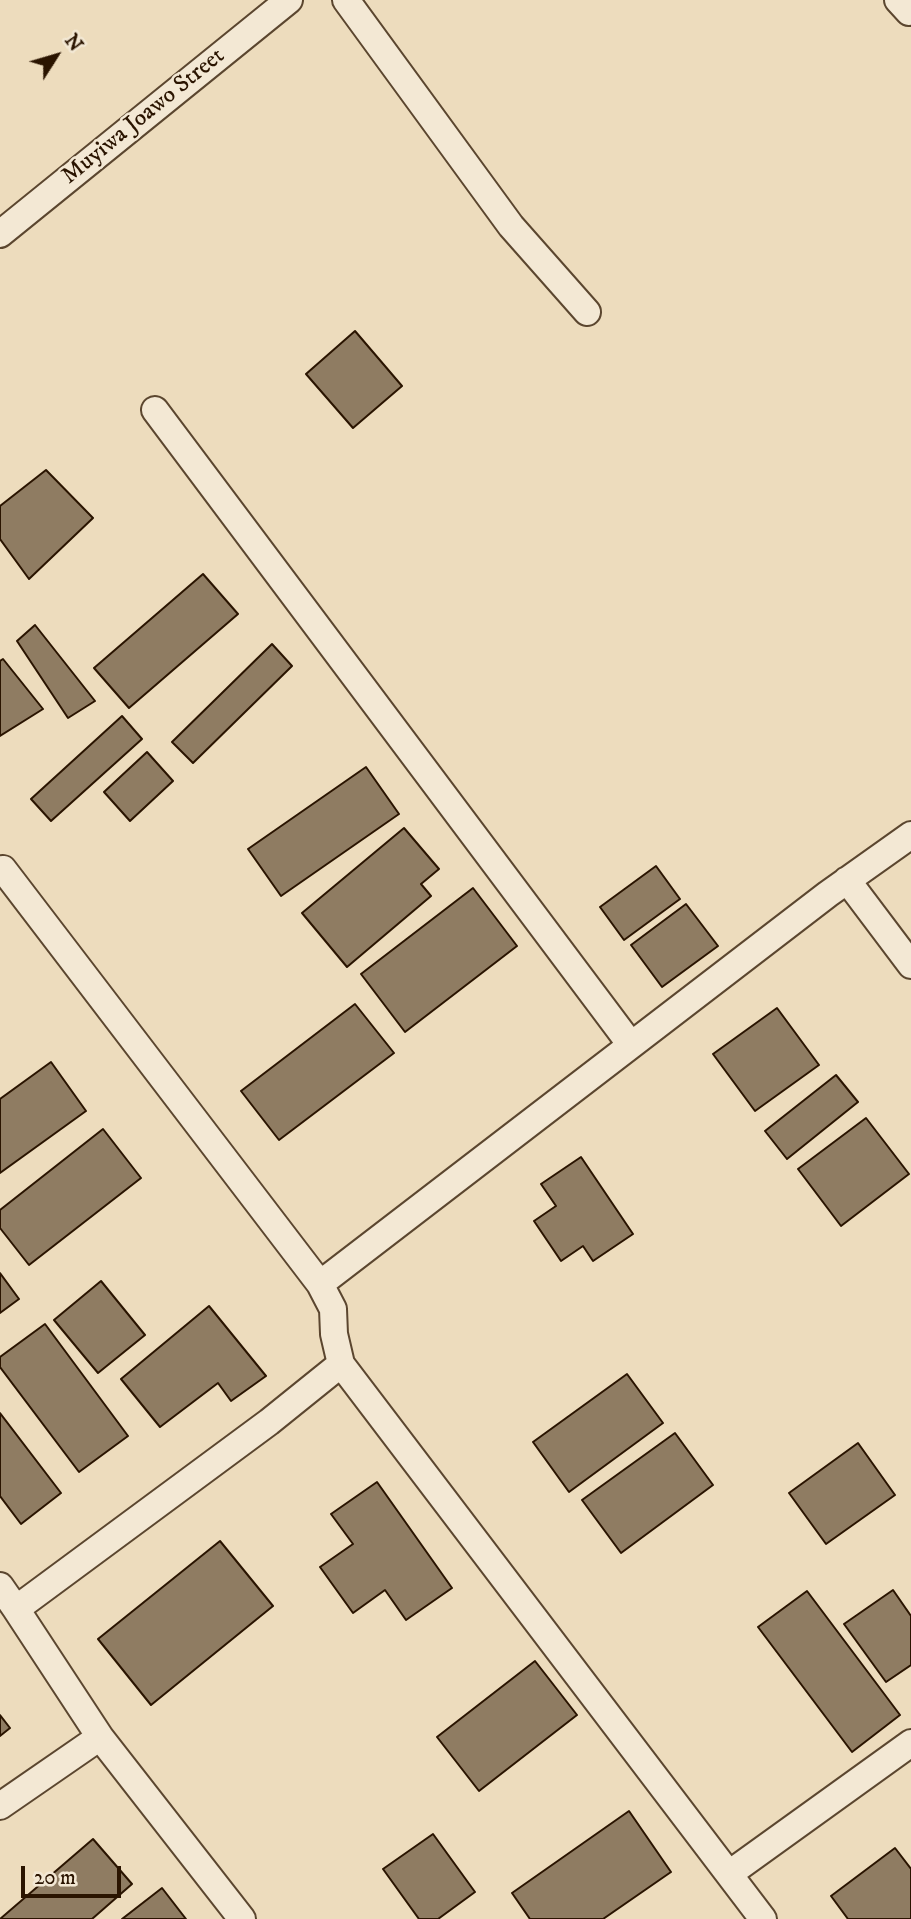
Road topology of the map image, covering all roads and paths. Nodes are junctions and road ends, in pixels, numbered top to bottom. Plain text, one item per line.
1 (289, 0) edge
2 (346, 0) edge
3 (0, 234) edge
4 (587, 312) dead end
5 (156, 410) dead end
6 (911, 835) edge
7 (3, 869) dead end
8 (847, 880) junction
9 (911, 965) edge
10 (631, 1045) junction
11 (320, 1284) junction
12 (341, 1364) junction
13 (0, 1586) edge
14 (16, 1609) junction
15 (100, 1737) junction
16 (911, 1743) edge
17 (0, 1806) edge
18 (729, 1874) junction
19 (242, 1919) edge
20 (763, 1919) edge

1 - 3 street, Muyiwa Joawo Street
2 - 4 street
5 - 10 street
6 - 8 street
7 - 11 street
8 - 9 street
8 - 10 street
10 - 11 street
11 - 12 street
12 - 14 street
12 - 18 street
13 - 14 street
14 - 15 street
15 - 17 street
15 - 19 street
16 - 18 street
18 - 20 street

